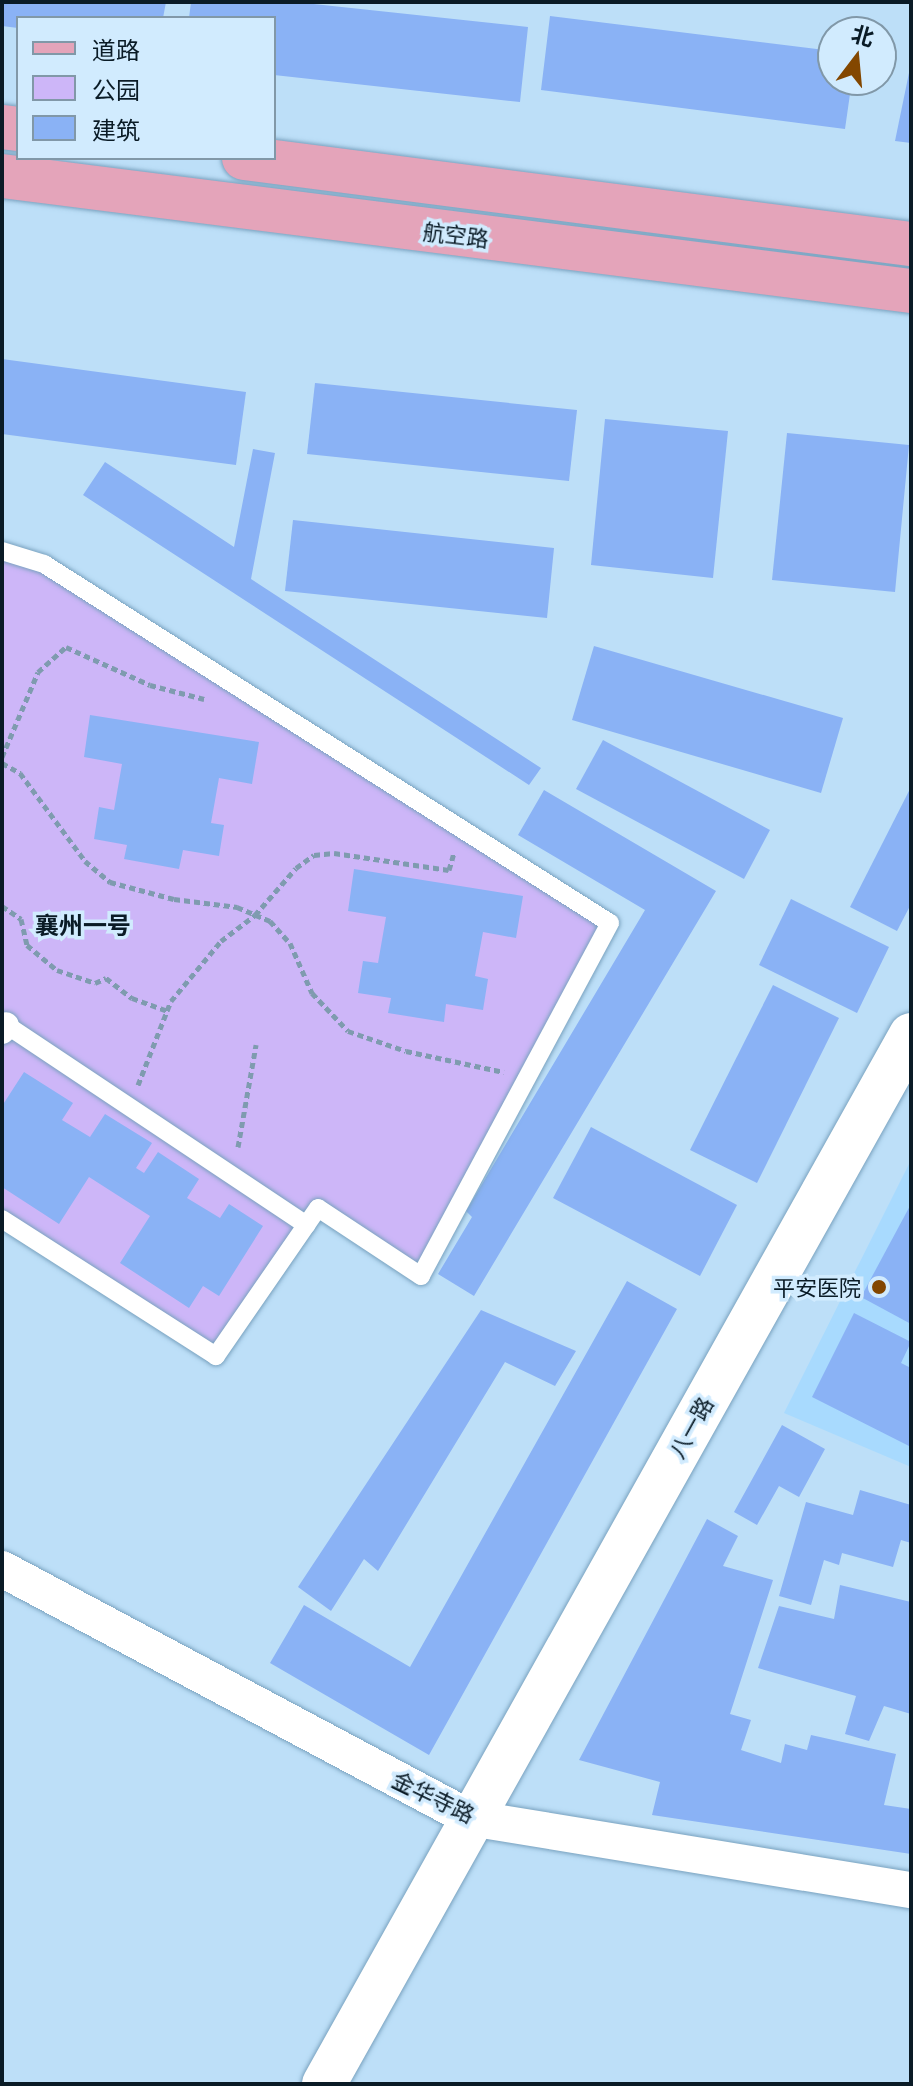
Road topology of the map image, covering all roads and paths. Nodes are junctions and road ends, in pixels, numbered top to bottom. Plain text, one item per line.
1 (260, 160) edge
2 (2, 176) edge
3 (911, 244) edge
4 (911, 291) edge
5 (2, 551) edge
6 (215, 702) dead end
7 (2, 757) edge
8 (2, 763) edge
9 (460, 829) junction
10 (2, 906) edge
11 (255, 915) junction
12 (167, 1011) junction
13 (3, 1026) edge
14 (911, 1035) edge
15 (256, 1045) dead end
16 (523, 1085) junction
17 (131, 1109) junction
18 (233, 1176) junction
19 (2, 1219) edge
20 (306, 1225) junction
21 (2, 1569) edge
22 (470, 1818) junction
23 (911, 1890) edge
24 (324, 2084) edge

1 - 3 main road
2 - 4 main road, 航空路
5 - 9 lane
6 - 7 path
8 - 11 path
9 - 11 path
9 - 16 lane
10 - 12 path
11 - 12 path
11 - 16 path
12 - 17 path
13 - 17 lane
14 - 22 street, 八一路
15 - 18 path
16 - 20 lane
17 - 18 lane
18 - 20 lane
19 - 20 lane
21 - 22 street, 金华寺路
22 - 23 street, 金华寺路
22 - 24 street, 八一路

